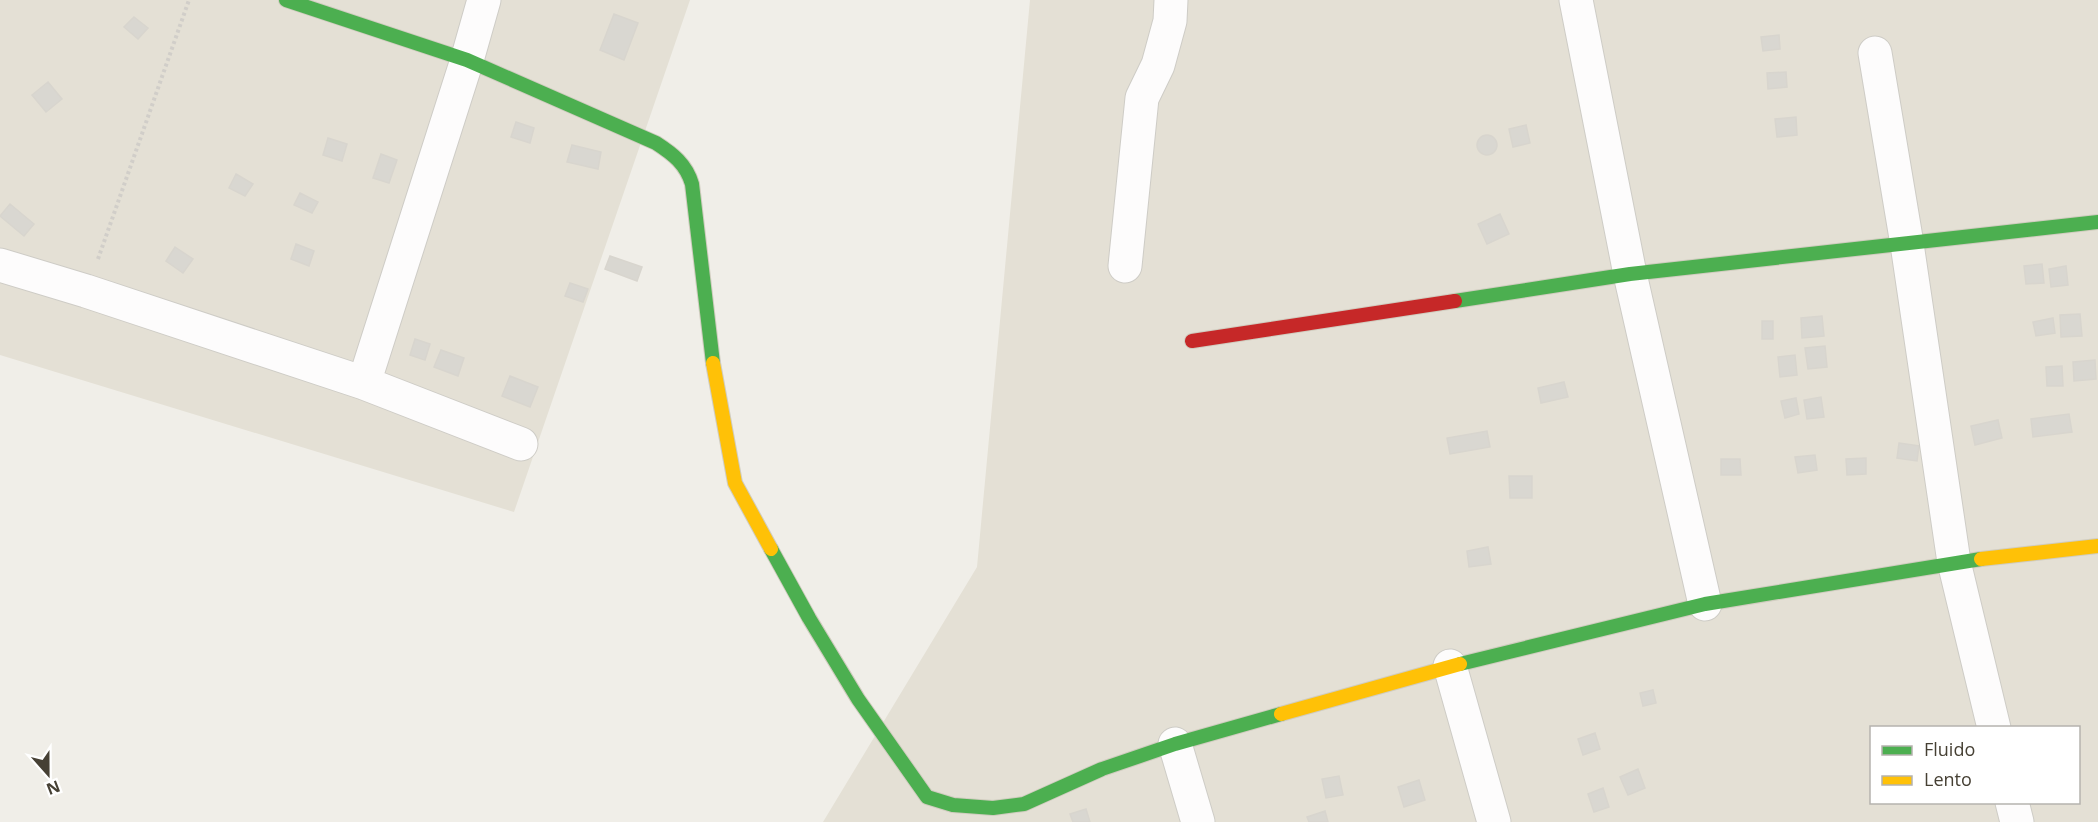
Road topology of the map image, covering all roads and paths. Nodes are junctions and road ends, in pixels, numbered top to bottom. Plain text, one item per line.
1 (189, 0) edge
2 (286, 0) edge
3 (484, 0) edge
4 (1171, 0) edge
5 (1576, 0) edge
6 (1875, 53) dead end
7 (467, 60) junction
8 (2098, 222) edge
9 (1907, 244) junction
10 (0, 265) edge
11 (1125, 266) dead end
12 (1630, 273) junction
13 (86, 291) junction
14 (1192, 341) dead end
15 (364, 383) junction
16 (520, 444) dead end
17 (2098, 546) edge
18 (1954, 562) junction
19 (1705, 604) junction
20 (1450, 666) junction
21 (1994, 726) edge
22 (1175, 744) junction
23 (2012, 804) edge
24 (1198, 822) edge
25 (1494, 822) edge
26 (2017, 822) edge

1 - 13 path
2 - 7 street
3 - 7 street
4 - 11 street
5 - 12 street
6 - 9 street
7 - 15 street
7 - 22 street
8 - 9 street
9 - 12 street
9 - 18 street
10 - 13 street
12 - 14 street
12 - 19 street
13 - 15 street
15 - 16 street
17 - 18 street
18 - 19 street
18 - 21 street
19 - 20 street
20 - 22 street
20 - 25 street
22 - 24 street
23 - 26 street

